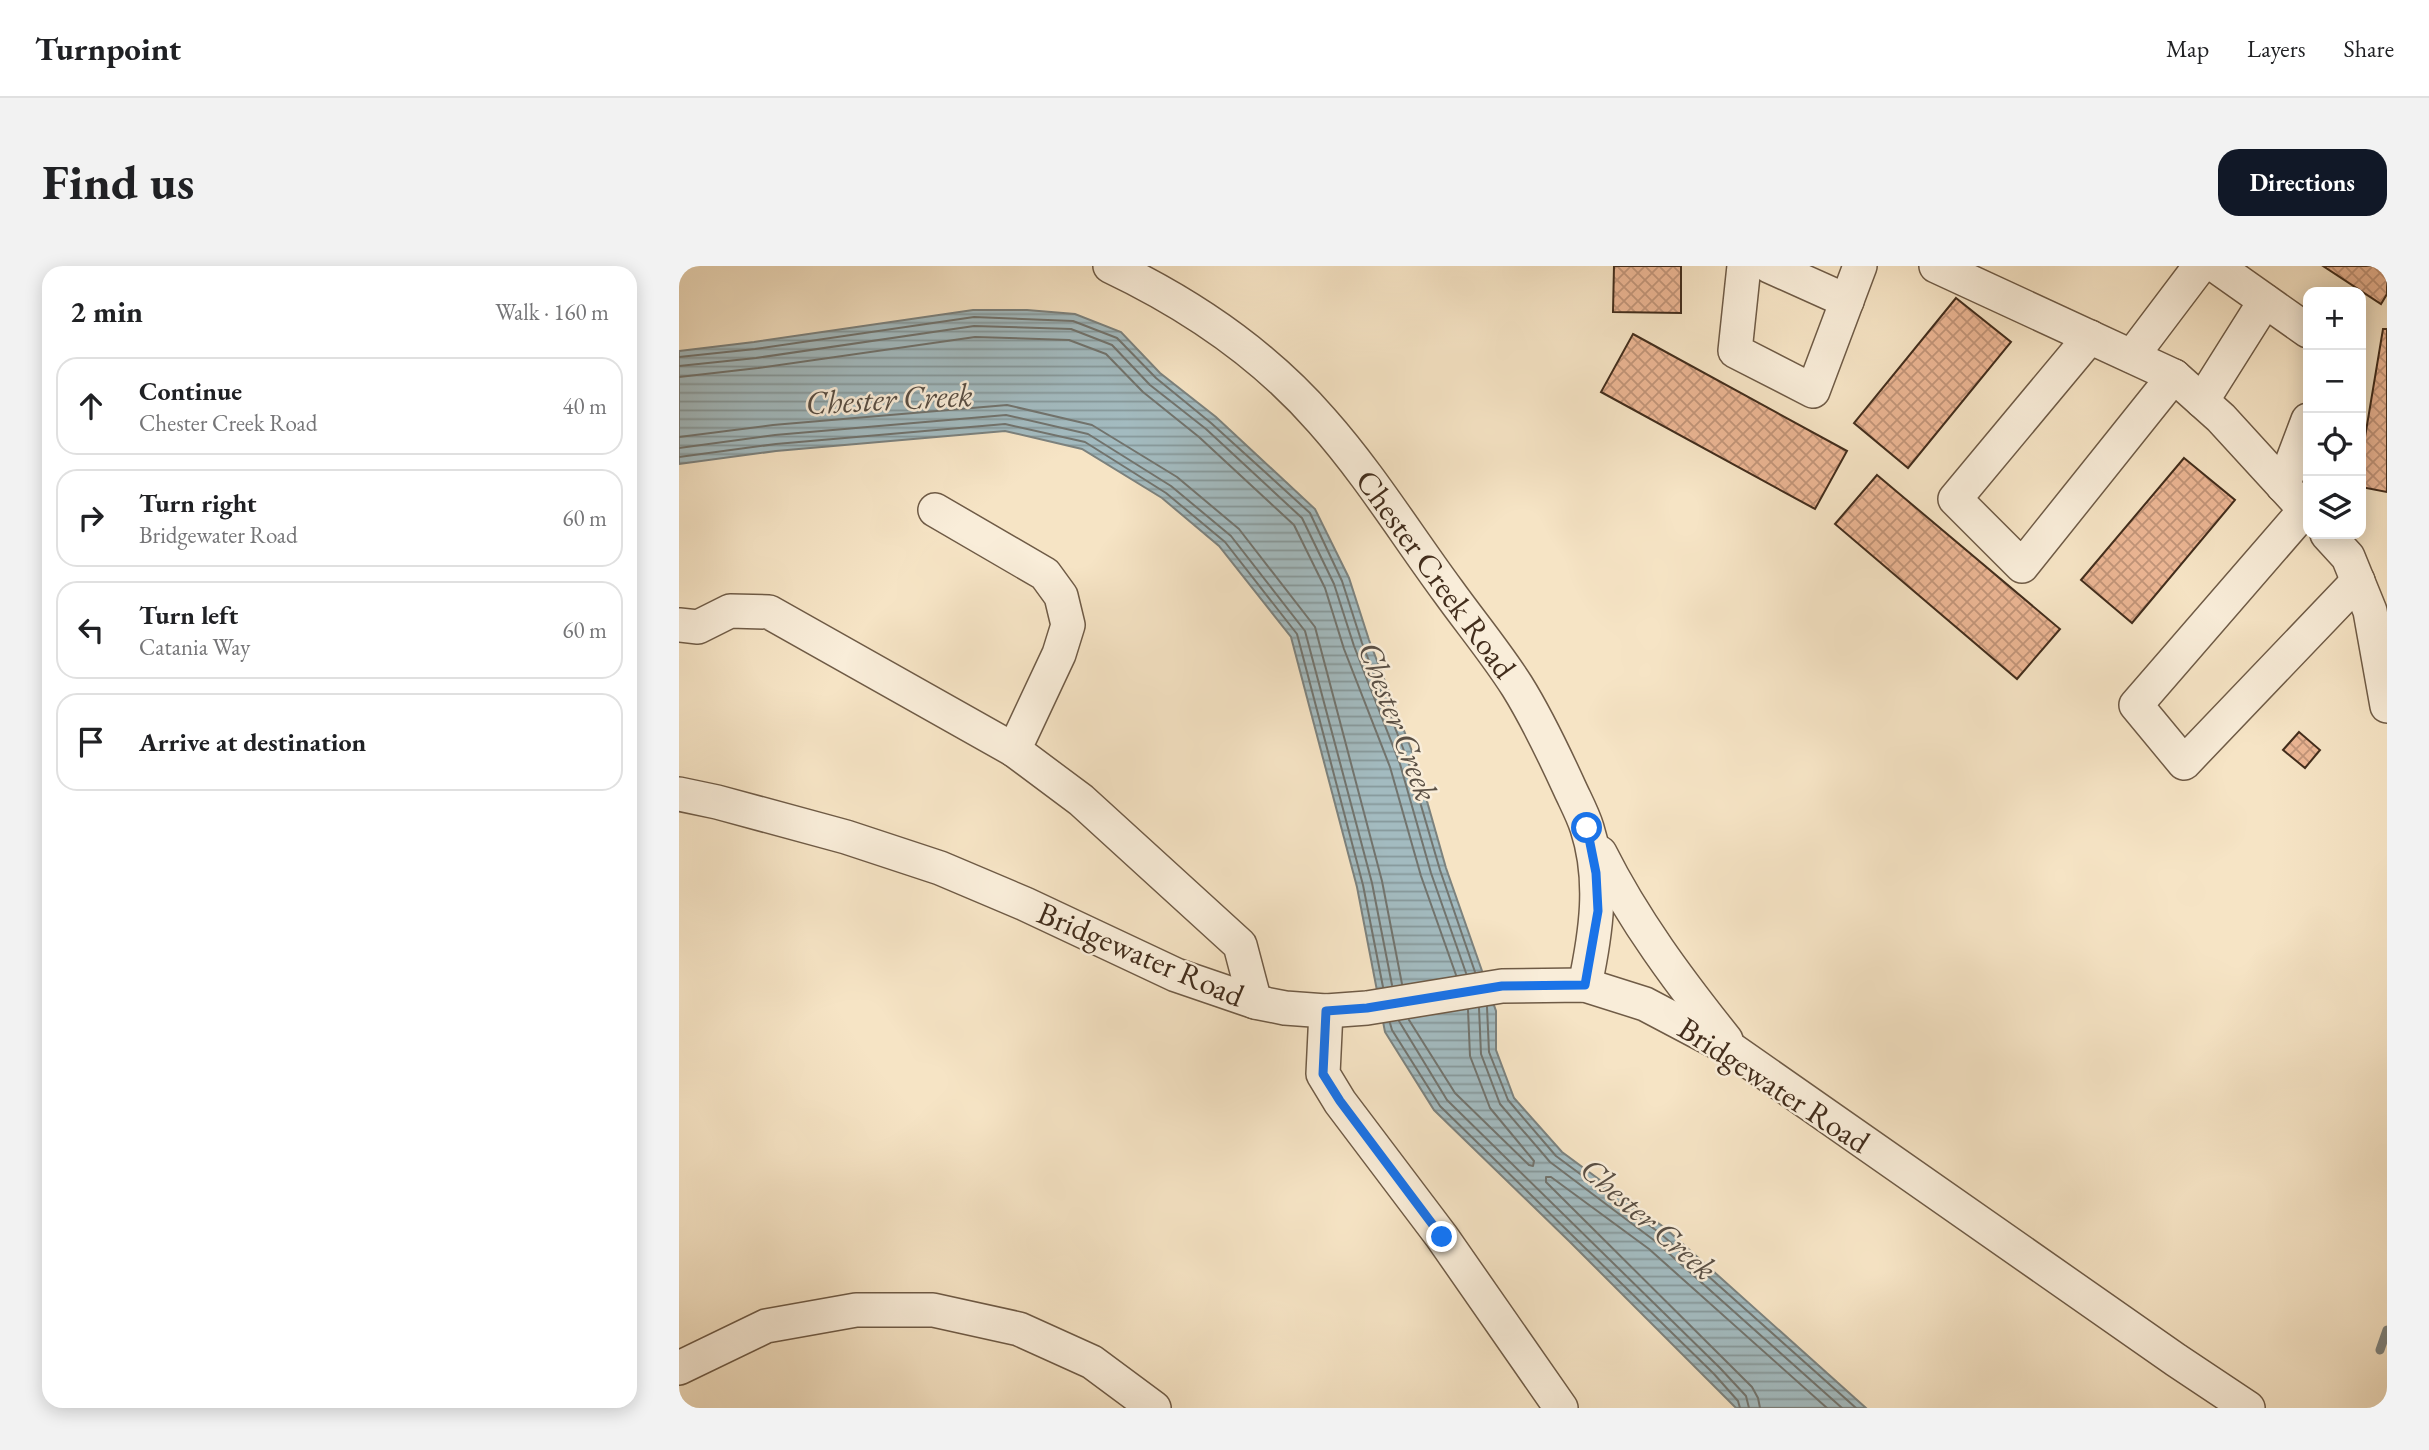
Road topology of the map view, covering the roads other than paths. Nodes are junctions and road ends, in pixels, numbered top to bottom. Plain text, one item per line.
1 (1110, 266) edge
2 (1744, 266) edge
3 (1769, 266) edge
4 (1860, 266) edge
5 (1936, 266) edge
6 (2200, 266) edge
7 (2215, 266) edge
8 (1982, 276) edge
9 (1847, 301) junction
10 (2265, 301) junction
11 (2303, 328) edge
12 (2090, 337) junction
13 (2132, 356) junction
14 (2174, 376) junction
15 (2202, 401) junction
16 (2303, 508) edge
17 (935, 510) dead end
18 (2303, 514) edge
19 (2332, 539) edge
20 (2358, 581) junction
21 (685, 630) edge
22 (2387, 706) edge
23 (1014, 750) junction
24 (679, 794) edge
25 (1587, 828) junction
26 (1585, 985) junction
27 (1255, 1002) junction
28 (1326, 1011) junction
29 (1734, 1051) junction
30 (679, 1368) edge
31 (1154, 1408) edge
32 (1561, 1408) edge
33 (2248, 1408) edge

1 - 25 street, Chester Creek Road
2 - 9 street
3 - 9 street
4 - 9 street
5 - 8 street
6 - 13 street
7 - 10 street
8 - 12 street
10 - 11 street
10 - 15 street
12 - 13 street
12 - 14 street
13 - 14 street
14 - 15 street
15 - 16 street
17 - 23 street
18 - 20 street
19 - 20 street
20 - 22 street
21 - 23 street
23 - 27 street
24 - 27 street, Bridgewater Road
25 - 26 street, Chester Creek Road
25 - 29 street
26 - 28 street, Bridgewater Road
26 - 29 street, Bridgewater Road
27 - 28 street, Bridgewater Road
28 - 32 street
29 - 33 street, Bridgewater Road
30 - 31 street

